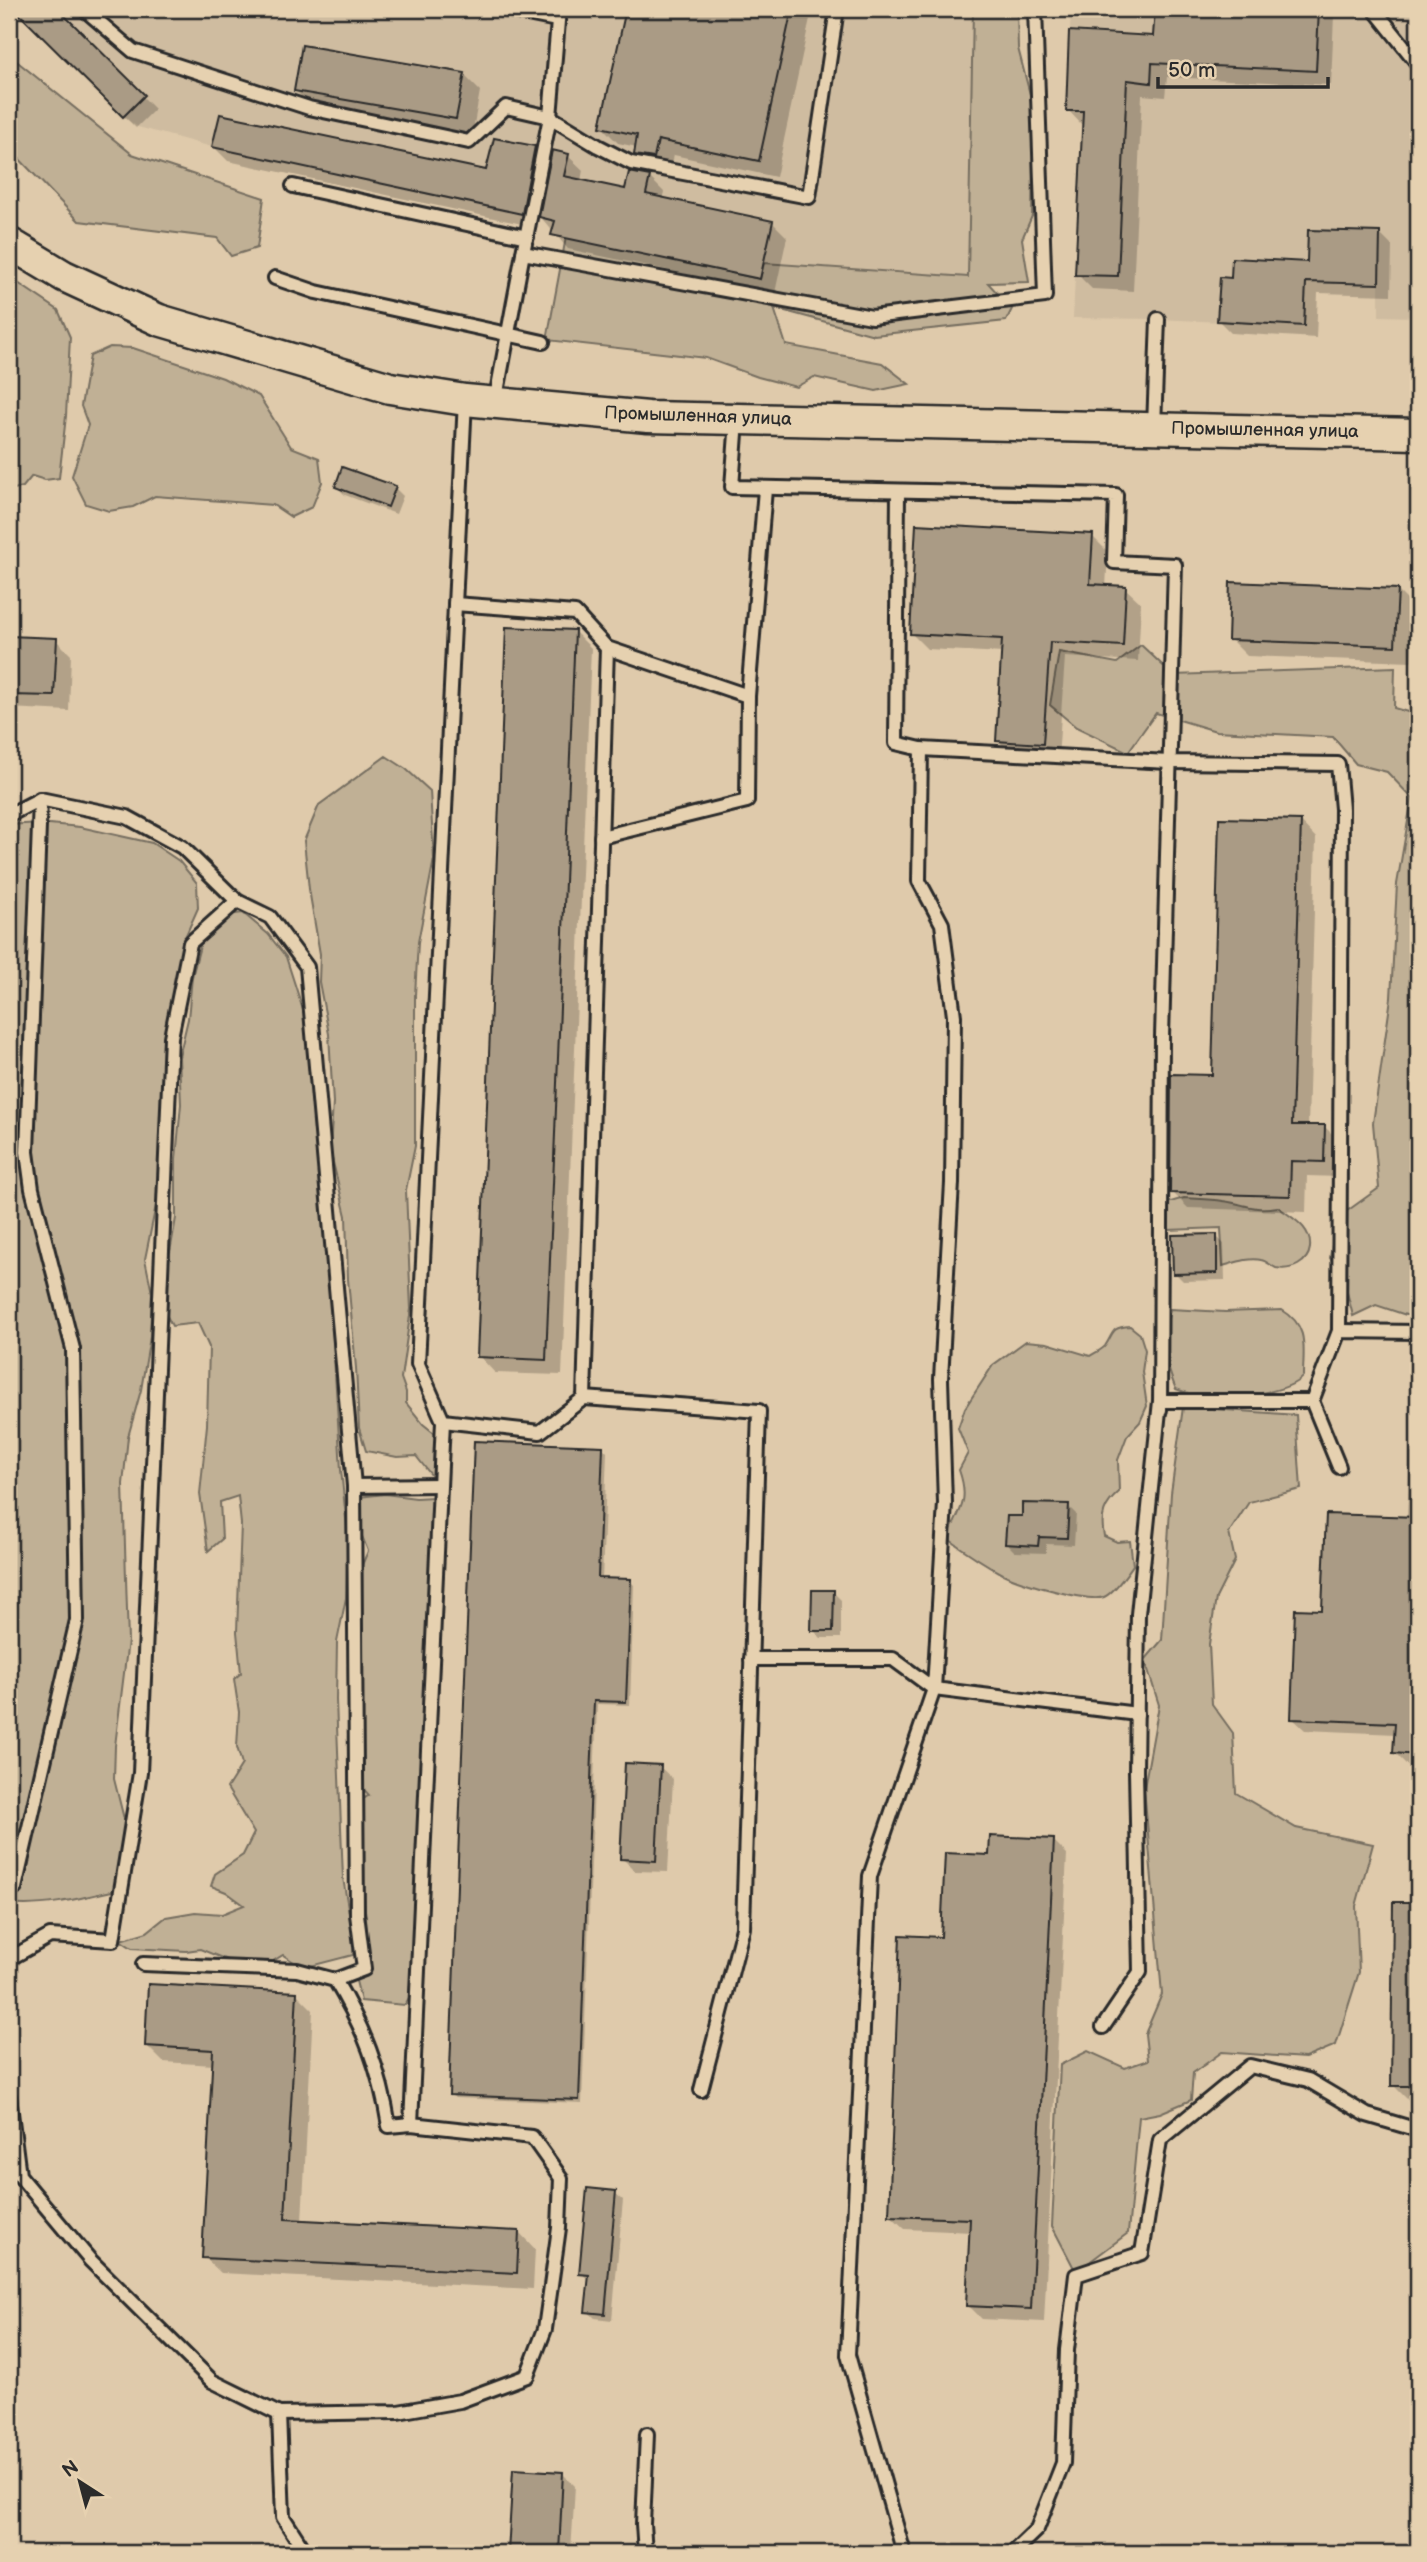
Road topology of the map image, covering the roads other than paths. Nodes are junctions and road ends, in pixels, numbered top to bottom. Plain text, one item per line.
1 (83, 9) edge
2 (502, 9) edge
3 (837, 9) edge
4 (1035, 9) edge
5 (1374, 9) edge
6 (558, 14) edge
7 (1418, 64) edge
8 (550, 117) junction
9 (293, 186) dead end
10 (527, 237) junction
11 (9, 243) edge
12 (523, 253) junction
13 (275, 278) dead end
14 (1158, 319) dead end
15 (508, 335) junction
16 (543, 342) dead end
17 (465, 400) junction
18 (495, 403) junction
19 (737, 419) junction
20 (1154, 428) junction
21 (1418, 434) edge
22 (765, 489) junction
23 (898, 491) junction
24 (455, 604) junction
25 (607, 648) junction
26 (748, 696) junction
27 (921, 749) junction
28 (1169, 762) junction
29 (40, 799) junction
30 (9, 815) edge
31 (601, 837) junction
32 (237, 901) junction
33 (1339, 1331) junction
34 (1418, 1332) edge
35 (584, 1398) junction
36 (1312, 1401) junction
37 (1160, 1409) junction
38 (443, 1421) junction
39 (1339, 1467) dead end
40 (440, 1485) junction
41 (355, 1486) junction
42 (751, 1659) junction
43 (934, 1689) junction
44 (1137, 1714) junction
45 (9, 1892) edge
46 (9, 1959) edge
47 (144, 1964) dead end
48 (335, 1980) junction
49 (1103, 2027) dead end
50 (701, 2090) dead end
51 (9, 2097) edge
52 (411, 2124) junction
53 (1418, 2130) edge
54 (279, 2414) junction
55 (647, 2434) dead end
56 (306, 2553) edge
57 (645, 2553) edge
58 (904, 2553) edge
59 (1012, 2553) edge

1 - 8 lane
2 - 6 lane
3 - 8 lane
4 - 12 lane
5 - 7 lane
6 - 8 lane
8 - 10 lane
9 - 10 lane
10 - 12 lane
11 - 17 street, Промышленная улица
12 - 15 lane
13 - 15 lane
14 - 20 lane
15 - 16 lane
15 - 18 lane
17 - 18 street, Промышленная улица
17 - 24 lane
18 - 19 street, Промышленная улица
19 - 20 street, Промышленная улица
19 - 22 lane
20 - 21 street, Промышленная улица
22 - 23 lane
22 - 26 lane
23 - 27 lane
23 - 28 lane
24 - 25 lane
24 - 38 lane
25 - 26 lane
25 - 31 lane
26 - 31 lane
27 - 28 lane
27 - 43 lane
28 - 33 lane
28 - 37 lane
29 - 30 lane
29 - 32 lane
29 - 45 lane
31 - 35 lane
32 - 41 lane
32 - 46 lane
33 - 34 lane
33 - 36 lane
35 - 38 lane
35 - 42 lane
36 - 37 lane
36 - 39 lane
37 - 44 lane
38 - 40 lane
40 - 41 lane
40 - 52 lane
41 - 48 lane
42 - 43 lane
42 - 50 lane
43 - 44 lane
43 - 58 lane
44 - 49 lane
47 - 48 lane
48 - 52 lane
51 - 54 lane
52 - 54 lane
53 - 59 lane
54 - 56 lane
55 - 57 lane

